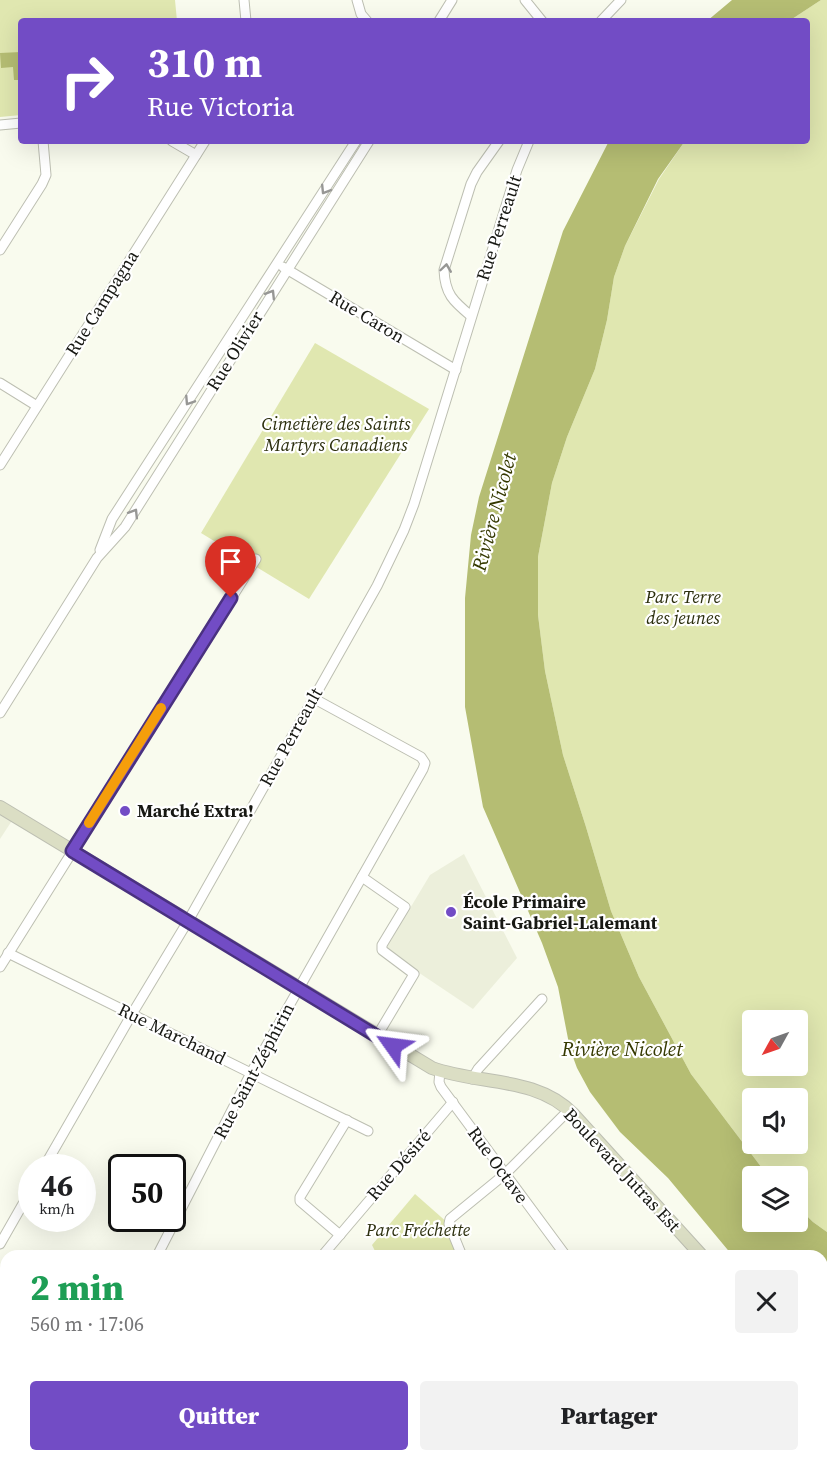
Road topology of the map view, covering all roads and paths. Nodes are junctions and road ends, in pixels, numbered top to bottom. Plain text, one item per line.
1 (244, 0) edge
2 (357, 0) edge
3 (452, 0) edge
4 (525, 0) edge
5 (621, 0) edge
6 (246, 18) edge
7 (365, 18) edge
8 (441, 18) edge
9 (540, 18) edge
10 (604, 18) edge
11 (18, 123) edge
12 (0, 124) edge
13 (44, 144) edge
14 (177, 144) edge
15 (203, 144) edge
16 (354, 144) edge
17 (367, 144) edge
18 (497, 144) edge
19 (528, 144) edge
20 (196, 155) junction
21 (0, 250) edge
22 (282, 267) junction
23 (471, 316) junction
24 (456, 370) junction
25 (0, 383) edge
26 (37, 406) junction
27 (0, 465) edge
28 (97, 558) junction
29 (256, 559) dead end
30 (312, 698) junction
31 (0, 713) edge
32 (0, 807) edge
33 (72, 851) junction
34 (362, 877) junction
35 (188, 921) junction
36 (8, 953) junction
37 (0, 967) edge
38 (299, 988) junction
39 (542, 999) dead end
40 (132, 1014) junction
41 (377, 1036) junction
42 (440, 1071) junction
43 (251, 1073) junction
44 (472, 1079) junction
45 (453, 1102) junction
46 (569, 1110) junction
47 (347, 1120) junction
48 (368, 1131) dead end
49 (51, 1154) edge
50 (505, 1174) junction
51 (18, 1212) edge
52 (340, 1235) junction
53 (0, 1244) edge
54 (160, 1250) edge
55 (327, 1250) edge
56 (460, 1250) edge
57 (562, 1250) edge
58 (697, 1250) edge

1 - 6 street
2 - 7 street
3 - 8 street
4 - 9 street
5 - 10 street
11 - 12 street
13 - 21 street
14 - 20 street
15 - 20 street, Rue Campagna
16 -> 22 street, Rue Olivier
17 - 22 street, Rue Olivier
23 -> 18 street, Rue Perreault
19 - 23 street, Rue Perreault
20 - 26 street, Rue Campagna
22 - 24 street, Rue Caron
28 -> 22 street, Rue Olivier
22 -> 28 street, Rue Olivier
23 - 24 street, Rue Perreault
24 - 30 street, Rue Perreault
25 - 26 street
26 - 27 street, Rue Campagna
28 - 31 street, Rue Olivier
29 - 33 street
30 - 34 street, Rue Saint-Zéphirin
30 - 35 street, Rue Perreault
32 - 33 main road, Boulevard Jutras Est
33 - 35 main road, Boulevard Jutras Est
33 - 36 street
34 - 38 street, Rue Saint-Zéphirin
34 - 41 street
35 - 38 main road, Boulevard Jutras Est
35 - 40 street, Rue Perreault
36 - 37 street
36 - 40 street, Rue Marchand
38 - 41 main road, Boulevard Jutras Est
38 - 43 street, Rue Saint-Zéphirin
39 - 44 street
40 - 43 street, Rue Marchand
40 - 49 street, Rue Perreault
41 - 42 main road, Boulevard Jutras Est
42 - 44 main road, Boulevard Jutras Est
42 - 45 street, Rue Octave
43 - 47 street, Rue Marchand
43 - 54 street, Rue Saint-Zéphirin
44 - 46 main road, Boulevard Jutras Est
45 - 50 street, Rue Octave
45 - 52 street, Rue Désiré
46 - 50 street
46 - 58 main road, Boulevard Jutras Est
47 - 48 street, Rue Marchand
47 - 52 street
50 - 56 street
50 - 57 street, Rue Octave
51 - 53 street
52 - 55 street, Rue Désiré

